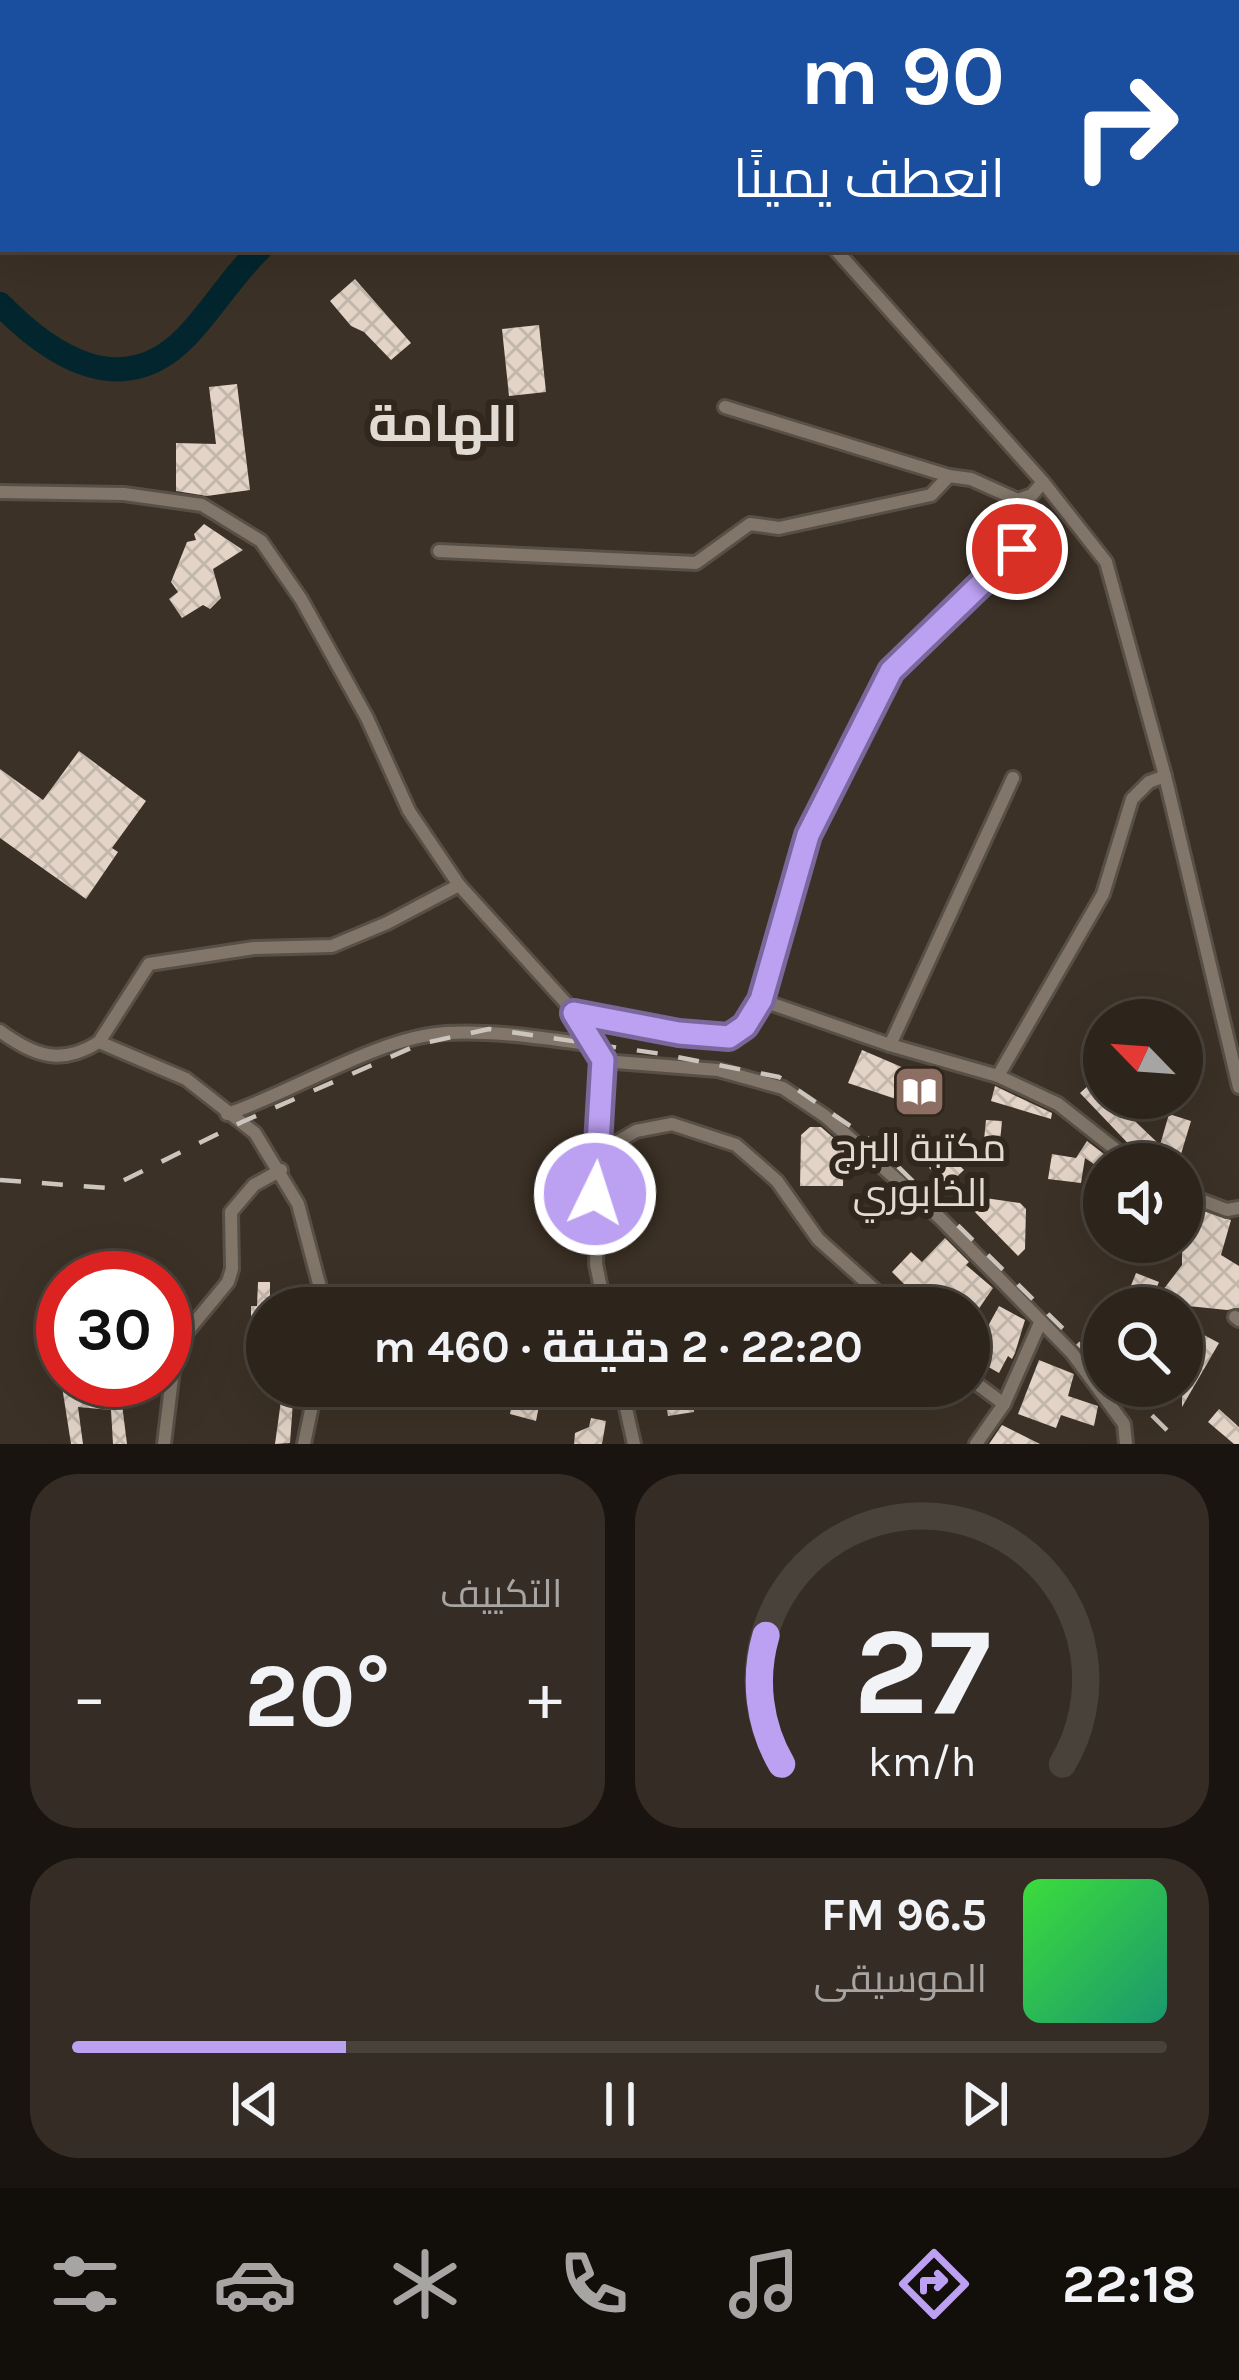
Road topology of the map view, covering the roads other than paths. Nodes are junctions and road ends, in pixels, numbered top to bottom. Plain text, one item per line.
1 (838, 252) edge
2 (725, 407) dead end
3 (949, 476) junction
4 (1043, 482) junction
5 (0, 492) edge
6 (1036, 532) dead end
7 (439, 550) dead end
8 (1165, 776) junction
9 (1013, 778) dead end
10 (460, 886) junction
11 (761, 1000) junction
12 (574, 1013) junction
13 (0, 1031) edge
14 (99, 1042) junction
15 (596, 1045) junction
16 (890, 1045) junction
17 (603, 1060) junction
18 (998, 1076) junction
19 (1239, 1087) edge
20 (227, 1114) junction
21 (1107, 1143) edge
22 (598, 1153) junction
23 (280, 1170) junction
24 (1203, 1201) edge
25 (1239, 1208) edge
26 (320, 1287) edge
27 (601, 1287) edge
28 (872, 1287) edge
29 (1040, 1323) junction
30 (990, 1394) edge
31 (1004, 1405) junction
32 (312, 1407) edge
33 (626, 1407) edge
34 (164, 1444) edge
35 (304, 1444) edge
36 (634, 1444) edge
37 (976, 1444) edge
38 (1126, 1444) edge

1 - 4 street
2 - 3 street
3 - 4 street
3 - 7 street
4 - 8 street
5 - 10 street
6 - 11 street
8 - 18 street
8 - 19 street
9 - 16 street
10 - 12 street
10 - 14 street
11 - 12 street
11 - 16 street
12 - 15 street
13 - 14 street
14 - 20 street
15 - 17 street
15 - 20 street
16 - 18 street
17 - 22 street
17 - 29 street
18 - 21 street
20 - 23 street
22 - 27 street
22 - 28 street
23 - 26 street
23 - 34 street
24 - 25 street
29 - 31 street
29 - 38 street
30 - 31 street
31 - 37 street
32 - 35 street
33 - 36 street

